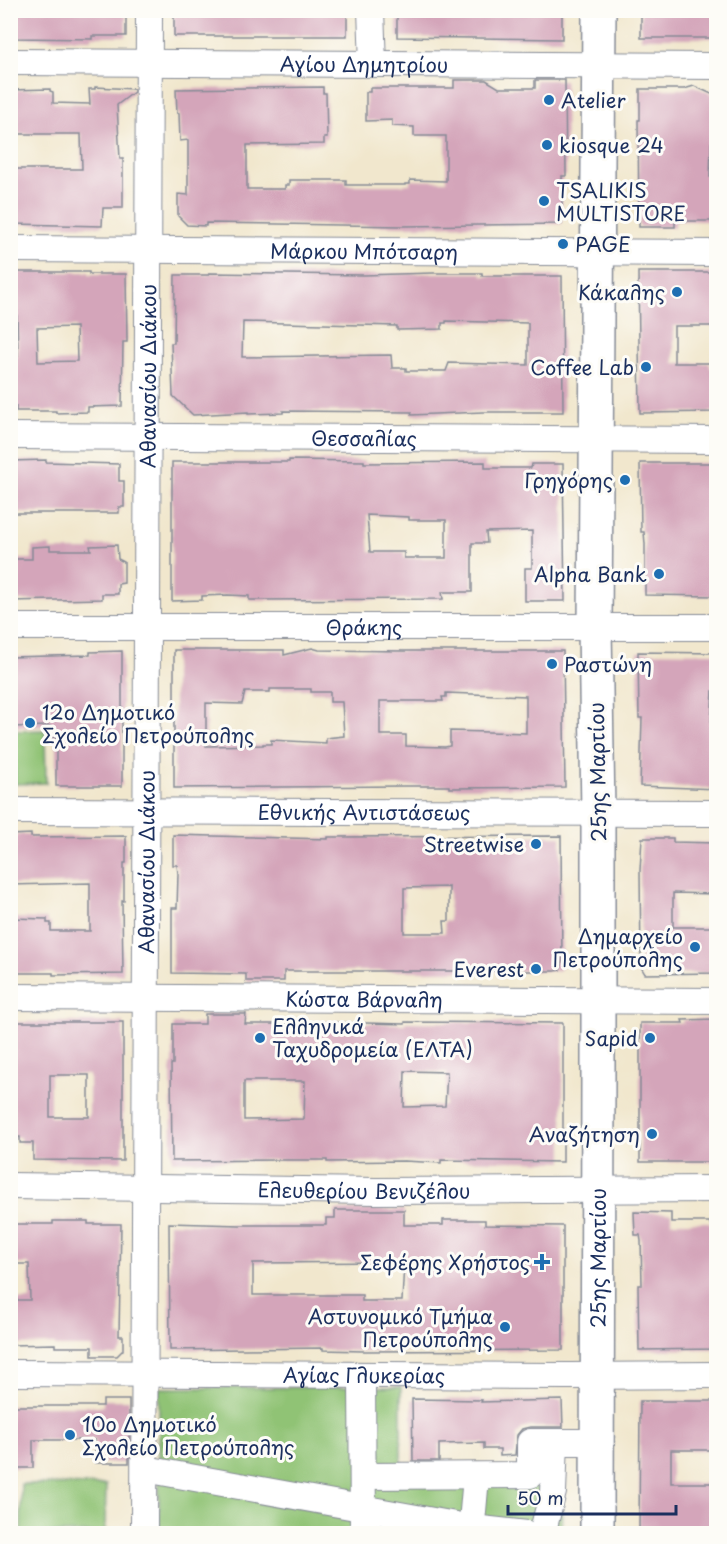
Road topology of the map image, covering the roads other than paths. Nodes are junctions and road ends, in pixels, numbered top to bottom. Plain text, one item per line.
1 (149, 10) edge
2 (371, 10) edge
3 (599, 10) edge
4 (10, 62) edge
5 (149, 63) junction
6 (373, 64) junction
7 (599, 66) junction
8 (717, 66) edge
9 (10, 249) edge
10 (149, 250) junction
11 (598, 253) junction
12 (717, 253) edge
13 (10, 436) edge
14 (148, 437) junction
15 (596, 440) junction
16 (717, 440) edge
17 (10, 627) edge
18 (147, 627) junction
19 (717, 627) edge
20 (595, 628) junction
21 (10, 811) edge
22 (147, 811) junction
23 (598, 812) junction
24 (717, 813) edge
25 (10, 997) edge
26 (146, 997) junction
27 (597, 1001) junction
28 (717, 1001) edge
29 (10, 1186) edge
30 (146, 1187) junction
31 (717, 1189) edge
32 (598, 1190) junction
33 (10, 1373) edge
34 (145, 1374) junction
35 (362, 1375) junction
36 (597, 1375) junction
37 (717, 1375) edge
38 (555, 1442) junction
39 (597, 1442) junction
40 (145, 1469) junction
41 (364, 1476) junction
42 (476, 1477) junction
43 (369, 1518) edge
44 (425, 1529) edge
45 (468, 1530) edge
46 (144, 1533) edge
47 (526, 1533) edge
48 (542, 1533) edge
49 (597, 1533) edge

1 - 5 street, Αθανασίου Διάκου
2 - 6 street
3 - 7 main road, 25ης Μαρτίου
4 - 5 street, Αγίου Δημητρίου
5 - 6 street, Αγίου Δημητρίου
5 - 10 street, Αθανασίου Διάκου
6 - 7 street, Αγίου Δημητρίου
7 - 8 street, Αγίου Δημητρίου
7 - 11 main road, 25ης Μαρτίου
9 - 10 street, Μάρκου Μπότσαρη
10 - 11 street, Μάρκου Μπότσαρη
10 - 14 street, Αθανασίου Διάκου
11 - 12 street, Μάρκου Μπότσαρη
11 - 15 main road, 25ης Μαρτίου
13 - 14 street, Θεσσαλίας
14 - 15 street, Θεσσαλίας
14 - 18 street, Αθανασίου Διάκου
15 - 16 street, Θεσσαλίας
15 - 20 main road, 25ης Μαρτίου
17 - 18 street, Θράκης
18 - 20 street, Θράκης
18 - 22 street, Αθανασίου Διάκου
19 - 20 street, Θράκης
20 - 23 main road, 25ης Μαρτίου
21 - 22 street, Εθνικής Αντιστάσεως
22 - 23 street, Εθνικής Αντιστάσεως
22 - 26 street, Αθανασίου Διάκου
23 - 24 street, Εθνικής Αντιστάσεως
23 - 27 main road, 25ης Μαρτίου
25 - 26 street, Κώστα Βάρναλη
26 - 27 street, Κώστα Βάρναλη
26 - 30 street, Αθανασίου Διάκου
27 - 28 street, Κώστα Βάρναλη
27 - 32 main road, 25ης Μαρτίου
29 - 30 street, Ελευθερίου Βενιζέλου
30 - 32 street, Ελευθερίου Βενιζέλου
30 - 34 street, Αθανασίου Διάκου
31 - 32 street, Ελευθερίου Βενιζέλου
32 - 36 main road, 25ης Μαρτίου
33 - 34 street, Αγίας Γλυκερίας
34 - 35 street, Αγίας Γλυκερίας
34 - 40 street, Αθανασίου Διάκου
35 - 36 street, Αγίας Γλυκερίας
35 - 41 street
36 - 37 street, Αγίας Γλυκερίας
36 - 39 main road, 25ης Μαρτίου
38 - 39 street
38 - 42 street
38 - 48 street
39 - 49 main road, 25ης Μαρτίου
40 - 43 street
40 - 46 street, Αθανασίου Διάκου
41 - 42 street
41 - 43 street
42 - 45 street
43 - 44 street
44 - 45 street
45 - 47 street

